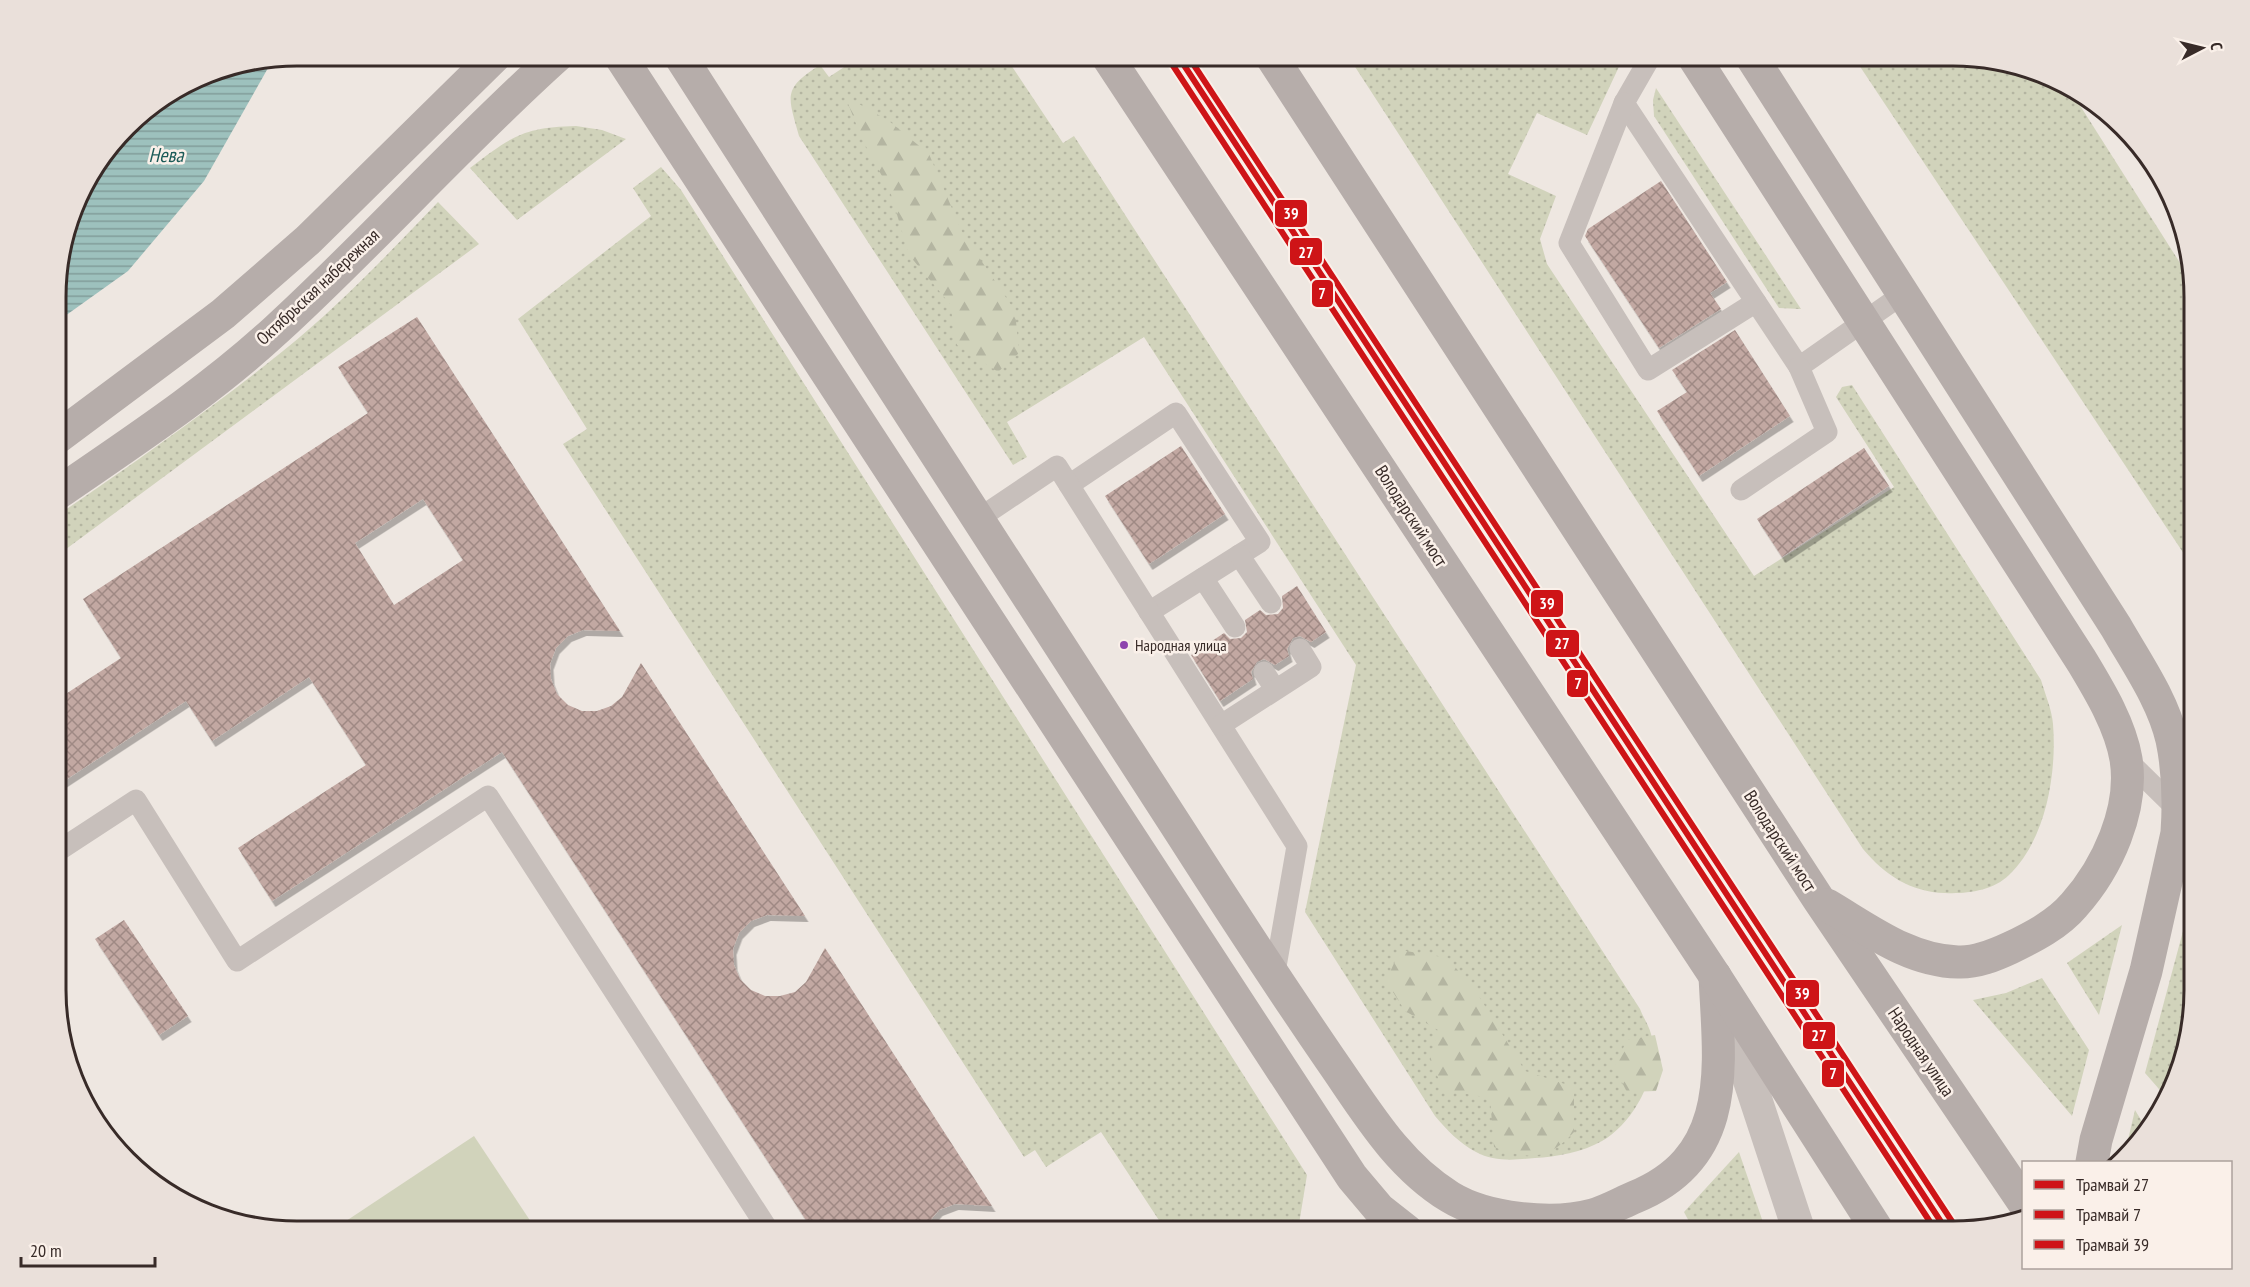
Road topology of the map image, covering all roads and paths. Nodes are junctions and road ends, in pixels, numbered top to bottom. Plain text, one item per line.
1 (485, 66) edge
2 (546, 66) edge
3 (627, 66) edge
4 (686, 66) edge
5 (1114, 66) edge
6 (1277, 66) edge
7 (1645, 66) edge
8 (1699, 66) edge
9 (1757, 66) edge
10 (1624, 103) junction
11 (1903, 294) junction
12 (1756, 302) junction
13 (1864, 322) junction
14 (1799, 367) junction
15 (66, 431) edge
16 (1069, 485) junction
17 (66, 487) edge
18 (1741, 490) dead end
19 (978, 519) junction
20 (1239, 555) junction
21 (1203, 578) junction
22 (1271, 603) dead end
23 (1149, 612) junction
24 (1235, 627) dead end
25 (1300, 649) dead end
26 (1221, 725) junction
27 (2183, 741) edge
28 (2126, 759) junction
29 (2184, 765) edge
30 (2184, 811) edge
31 (2184, 819) edge
32 (66, 845) edge
33 (1819, 900) junction
34 (1714, 975) junction
35 (1274, 978) junction
36 (2092, 1161) edge
37 (2022, 1200) edge
38 (763, 1221) edge
39 (1394, 1221) edge
40 (1796, 1221) edge
41 (1872, 1221) edge

1 - 15 main road
2 - 17 main road, Октябрьская набережная
3 - 39 main road
4 - 19 main road
5 - 34 main road, Володарский мост
6 - 33 main road, Володарский мост
7 - 10 lane
8 - 13 main road
9 - 11 main road
10 - 12 lane
10 - 12 lane
11 - 13 lane
11 - 27 main road
12 - 14 lane
13 - 14 lane
13 - 28 main road
14 - 18 lane
16 - 19 lane
16 - 20 lane
16 - 23 lane
19 - 35 main road
20 - 21 lane
20 - 22 lane
21 - 23 lane
21 - 24 lane
23 - 26 lane
25 - 26 lane
26 - 35 lane
27 - 29 main road
28 - 30 lane
28 - 33 main road
31 - 36 main road
32 - 38 lane
33 - 37 main road, Народная улица
34 - 35 main road
34 - 40 street
34 - 41 main road

